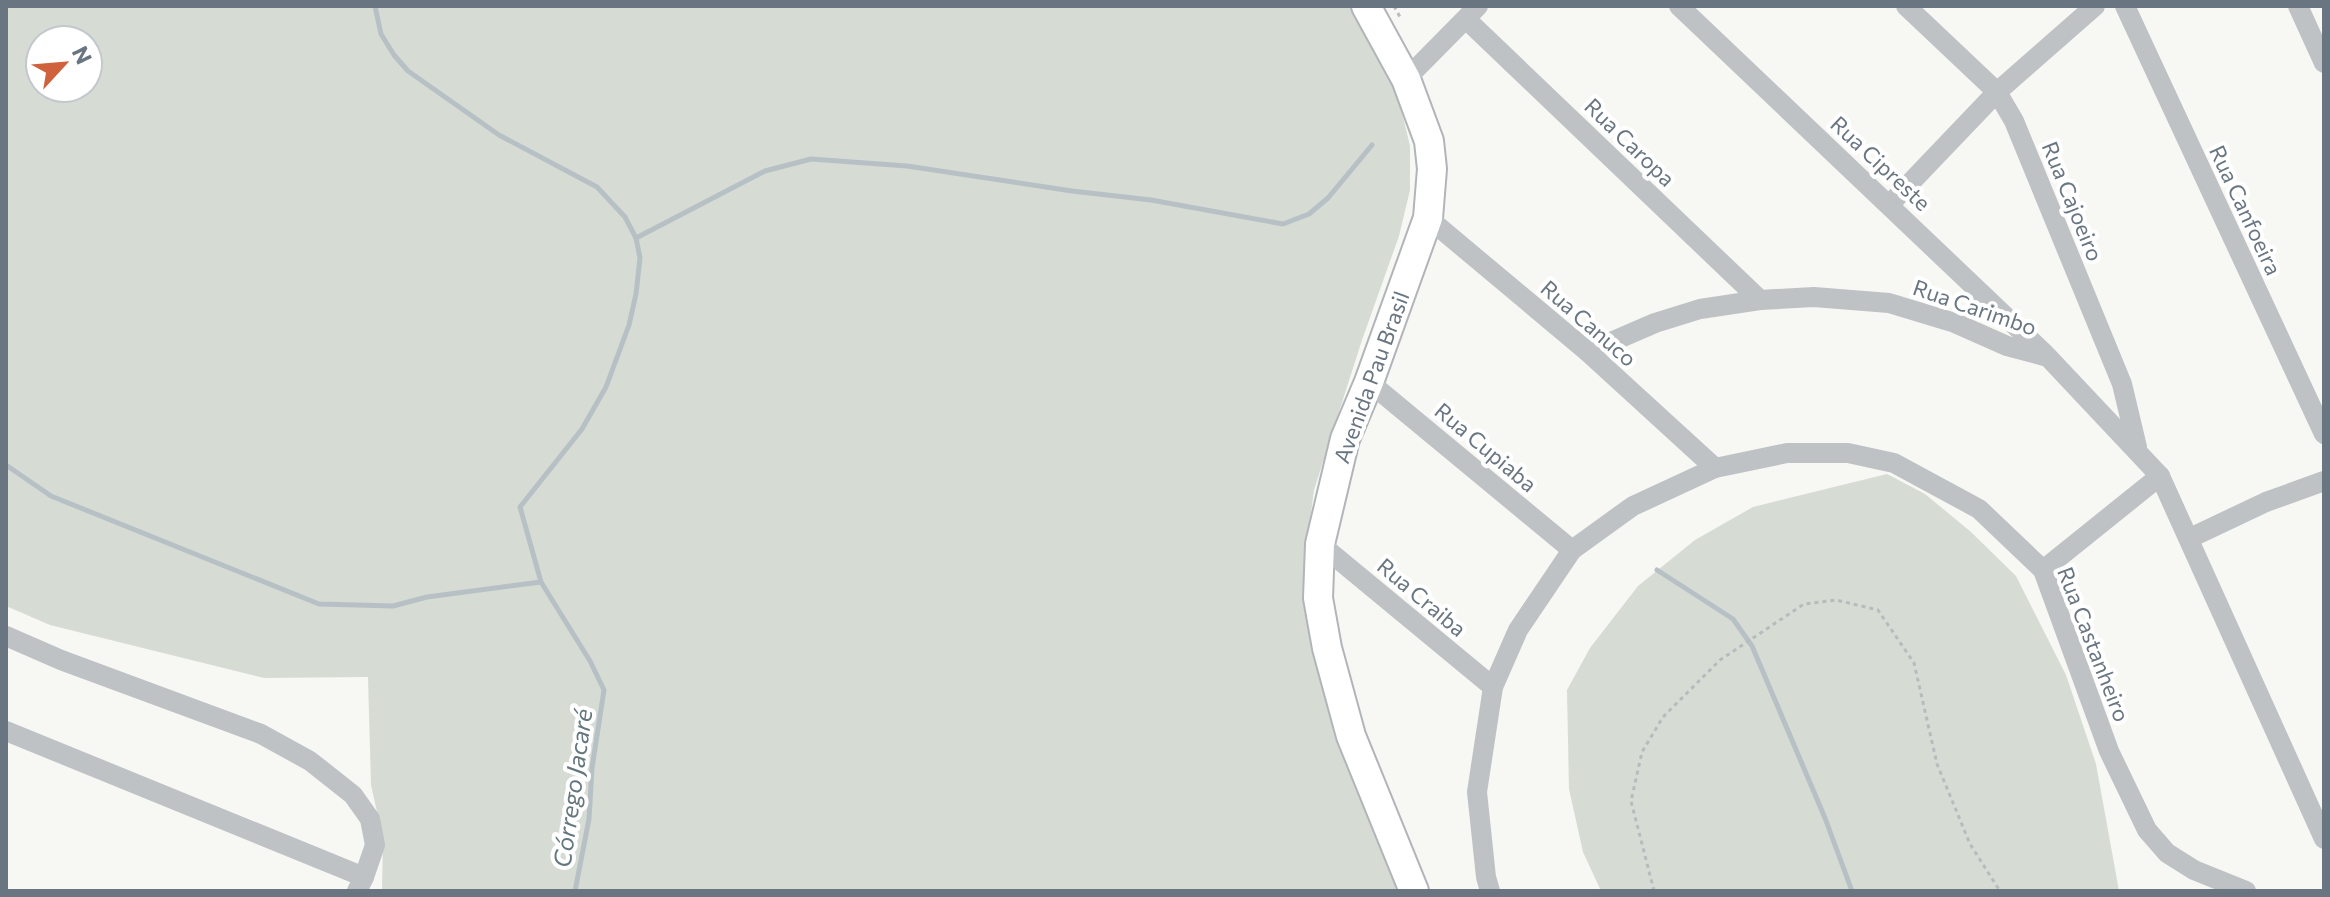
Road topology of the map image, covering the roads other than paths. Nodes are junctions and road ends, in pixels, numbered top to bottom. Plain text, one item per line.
1 (1366, 6) edge
2 (1679, 6) edge
3 (1906, 6) edge
4 (2095, 6) edge
5 (2125, 6) edge
6 (2298, 6) edge
7 (1472, 13) edge
8 (2324, 63) edge
9 (1406, 79) junction
10 (1997, 92) junction
11 (1890, 204) junction
12 (1428, 218) junction
13 (1760, 300) junction
14 (1588, 352) junction
15 (2048, 357) junction
16 (1369, 382) junction
17 (2324, 434) edge
18 (2137, 448) junction
19 (1715, 468) junction
20 (2160, 476) junction
21 (2324, 481) edge
22 (2190, 538) junction
23 (1320, 544) junction
24 (1572, 550) junction
25 (2043, 570) junction
26 (6, 636) edge
27 (1493, 687) junction
28 (6, 731) edge
29 (2324, 839) edge
30 (360, 884) edge
31 (1414, 891) edge
32 (1490, 891) edge
33 (2246, 891) edge

1 - 9 main road, Avenida Pau Brasil
2 - 11 street, Rua Cipreste
3 - 10 street, Rua Cajoeiro
4 - 10 street
5 - 17 street, Rua Canfoeira
6 - 8 street
7 - 9 street
7 - 13 street, Rua Caropa
9 - 12 main road, Avenida Pau Brasil
10 - 11 street
10 - 18 street, Rua Cajoeiro
11 - 15 street, Rua Cipreste
12 - 14 street, Rua Canuco
12 - 16 main road, Avenida Pau Brasil
13 - 14 street, Rua Carimbo
13 - 15 street, Rua Carimbo
14 - 19 street, Rua Canuco
15 - 18 street, Rua Carimbo
16 - 23 main road, Avenida Pau Brasil
16 - 24 street, Rua Cupiaba
18 - 20 street, Rua Carimbo
19 - 24 street, Rua Castanheiro
19 - 25 street, Rua Castanheiro
20 - 22 street
20 - 25 street
21 - 22 street
22 - 29 street
23 - 27 street, Rua Craiba
23 - 31 main road, Avenida Pau Brasil
24 - 27 street, Rua Castanheiro
25 - 33 street, Rua Castanheiro
26 - 30 street
27 - 32 street, Rua Castanheiro
28 - 30 street

